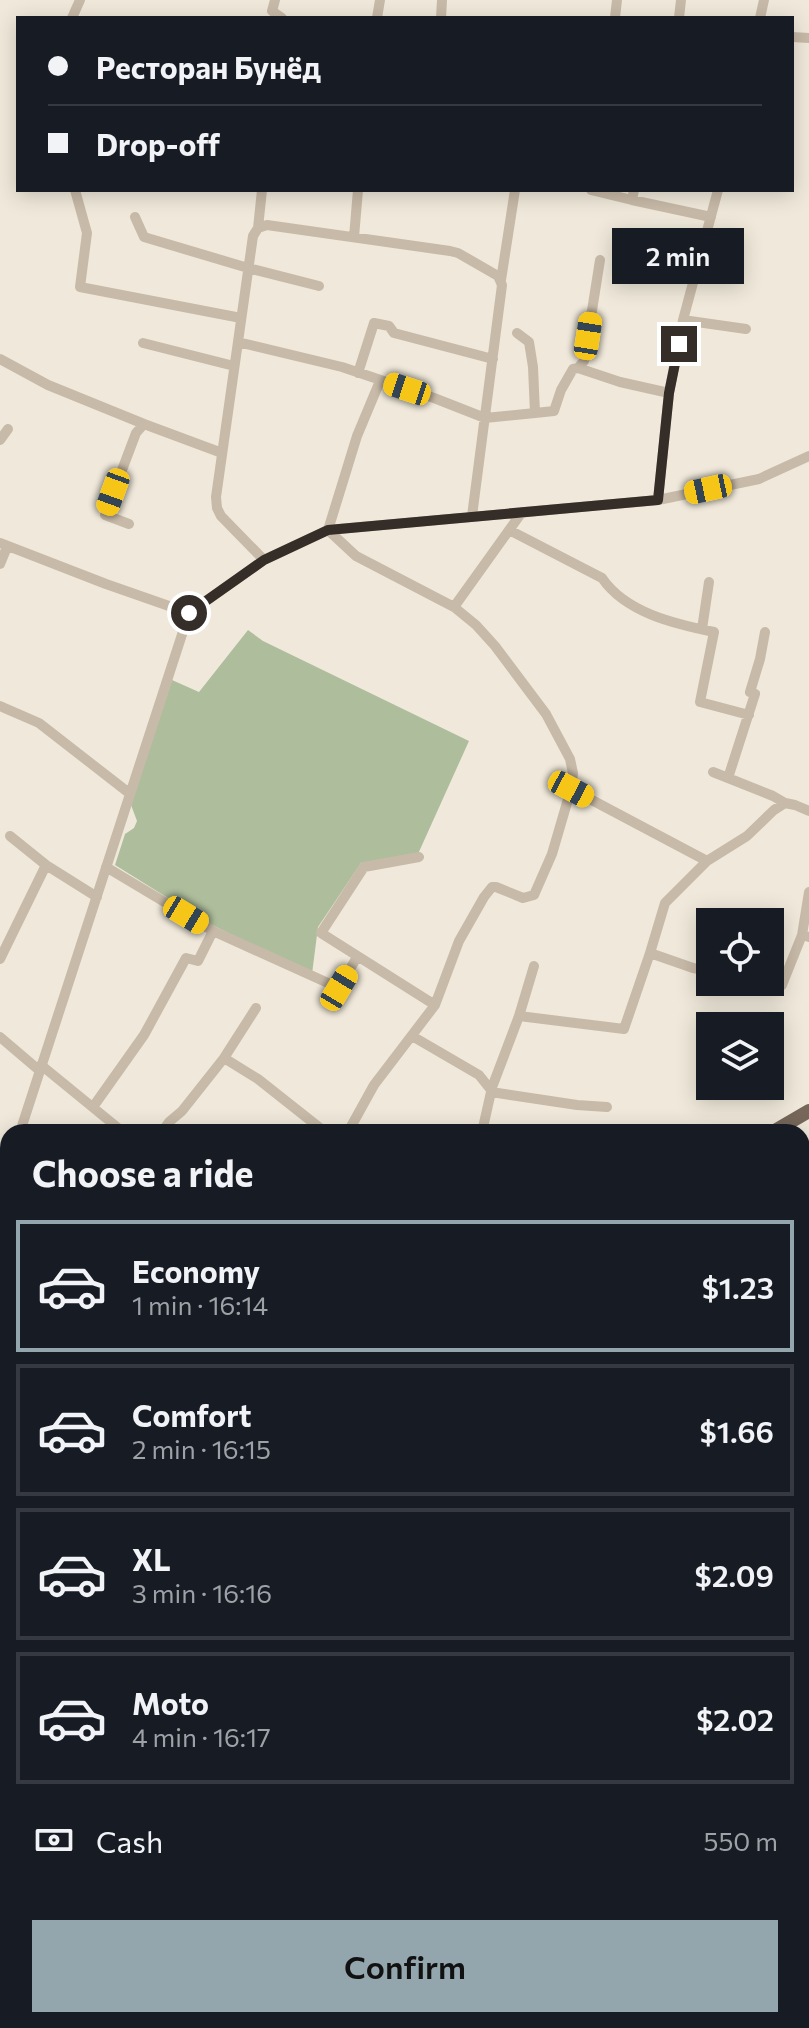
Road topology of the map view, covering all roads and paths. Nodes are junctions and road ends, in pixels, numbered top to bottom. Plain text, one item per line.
1 (275, 0) edge
2 (279, 16) edge
3 (76, 192) edge
4 (262, 192) edge
5 (358, 192) edge
6 (515, 192) edge
7 (608, 192) edge
8 (717, 192) edge
9 (633, 195) edge
10 (135, 217) dead end
11 (711, 217) junction
12 (258, 228) junction
13 (354, 237) junction
14 (600, 260) dead end
15 (248, 268) junction
16 (501, 280) junction
17 (319, 286) dead end
18 (241, 318) junction
19 (683, 320) junction
20 (746, 329) dead end
21 (517, 333) dead end
22 (238, 342) junction
23 (143, 343) dead end
24 (0, 359) edge
25 (493, 359) junction
26 (234, 366) junction
27 (578, 368) junction
28 (358, 373) junction
29 (380, 381) junction
30 (669, 393) junction
31 (535, 413) junction
32 (485, 418) junction
33 (144, 424) junction
34 (8, 429) dead end
35 (0, 440) edge
36 (222, 453) junction
37 (809, 456) edge
38 (658, 500) junction
39 (522, 512) junction
40 (472, 516) junction
41 (129, 524) dead end
42 (328, 530) junction
43 (509, 530) junction
44 (4, 545) edge
45 (264, 560) junction
46 (0, 564) edge
47 (709, 582) dead end
48 (454, 607) junction
49 (189, 613) junction
50 (702, 629) junction
51 (765, 632) dead end
52 (0, 706) edge
53 (749, 715) junction
54 (713, 772) dead end
55 (728, 778) junction
56 (571, 789) junction
57 (129, 793) junction
58 (785, 803) junction
59 (809, 811) edge
60 (10, 836) dead end
61 (419, 857) dead end
62 (707, 861) junction
63 (46, 865) junction
64 (106, 867) junction
65 (809, 892) edge
66 (97, 897) junction
67 (213, 931) junction
68 (805, 936) edge
69 (650, 953) junction
70 (357, 957) junction
71 (0, 959) edge
72 (534, 966) dead end
73 (696, 969) edge
74 (784, 981) edge
75 (435, 1005) junction
76 (256, 1008) dead end
77 (519, 1016) junction
78 (412, 1036) junction
79 (0, 1037) edge
80 (224, 1058) junction
81 (40, 1068) junction
82 (491, 1091) junction
83 (93, 1107) junction
84 (607, 1107) dead end
85 (809, 1111) edge
86 (22, 1124) edge
87 (113, 1124) edge
88 (168, 1124) edge
89 (315, 1124) edge
90 (352, 1124) edge
91 (484, 1124) edge
92 (787, 1124) edge

1 - 2 street
3 - 18 street
4 - 12 street
5 - 13 street
6 - 16 street
7 - 9 street
8 - 11 street
9 - 11 street
10 - 15 street
11 - 19 street
12 - 13 street
12 - 15 street
13 - 16 street
14 - 27 street
15 - 17 street
15 - 18 street
16 - 25 street
18 - 22 street
19 - 20 street
19 - 30 street
21 - 31 street
22 - 26 street
22 - 28 street
23 - 26 street
24 - 33 street
25 - 28 street
25 - 32 street
26 - 36 street
27 - 30 street
27 - 31 street
28 - 29 street
29 - 32 street
29 - 42 street
30 - 38 street
31 - 32 street
32 - 40 street
33 - 36 street
33 - 41 street
34 - 35 street
36 - 45 street
37 - 38 street
38 - 39 street
39 - 40 street
39 - 43 street
40 - 42 street
42 - 45 street
42 - 48 street
43 - 48 street
43 - 50 street
44 - 46 street
44 - 49 street
45 - 49 street
47 - 50 street
48 - 56 street
49 - 57 street
50 - 53 street
51 - 53 street
52 - 57 street
53 - 55 street
54 - 55 street
55 - 58 street
56 - 62 street
56 - 75 street
57 - 64 street
58 - 59 street
58 - 62 street
60 - 63 street
61 - 70 street
62 - 69 street
63 - 66 street
63 - 71 street
64 - 66 street
64 - 67 street
65 - 68 street
66 - 81 street
67 - 70 street
67 - 83 street
68 - 74 street
69 - 73 street
69 - 77 street
70 - 75 street
72 - 77 street
75 - 78 street
76 - 80 street
77 - 82 street
78 - 82 street
78 - 90 street
79 - 81 street
80 - 88 street
80 - 89 street
81 - 83 street
81 - 86 street
82 - 84 street
82 - 91 street
83 - 87 street
85 - 92 main road

